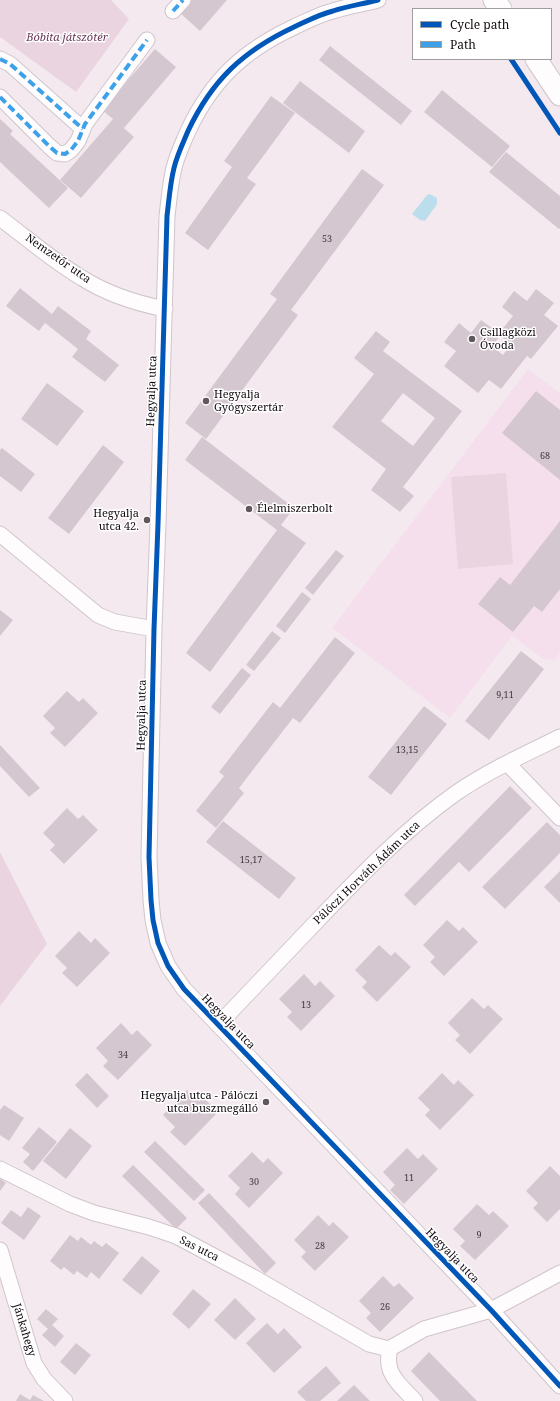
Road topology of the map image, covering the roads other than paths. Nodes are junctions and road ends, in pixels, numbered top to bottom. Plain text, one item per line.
1 (378, 0) edge
2 (494, 0) edge
3 (500, 8) edge
4 (147, 40) dead end
5 (0, 59) edge
6 (537, 60) edge
7 (560, 95) edge
8 (0, 97) edge
9 (82, 130) junction
10 (0, 218) edge
11 (164, 309) junction
12 (0, 534) edge
13 (154, 629) junction
14 (560, 737) edge
15 (507, 763) junction
16 (560, 818) edge
17 (218, 1025) junction
18 (0, 1169) edge
19 (0, 1250) edge
20 (560, 1273) edge
21 (490, 1310) junction
22 (389, 1349) junction
23 (560, 1386) edge
24 (66, 1401) edge
25 (415, 1401) edge

1 - 11 street, Hegyalja utca
2 - 3 street
4 - 9 street
5 - 9 street
6 - 7 street
8 - 9 street
10 - 11 street, Nemzetőr utca
11 - 13 street, Hegyalja utca
12 - 13 street
13 - 17 street, Hegyalja utca
14 - 15 street, Pálóczi Horváth Ádám utca
15 - 16 street
15 - 17 street, Pálóczi Horváth Ádám utca
17 - 21 street, Hegyalja utca
18 - 22 street, Sas utca
19 - 24 street, Jánkahegy
20 - 21 street
21 - 22 street
21 - 23 street, Hegyalja utca
22 - 25 street

